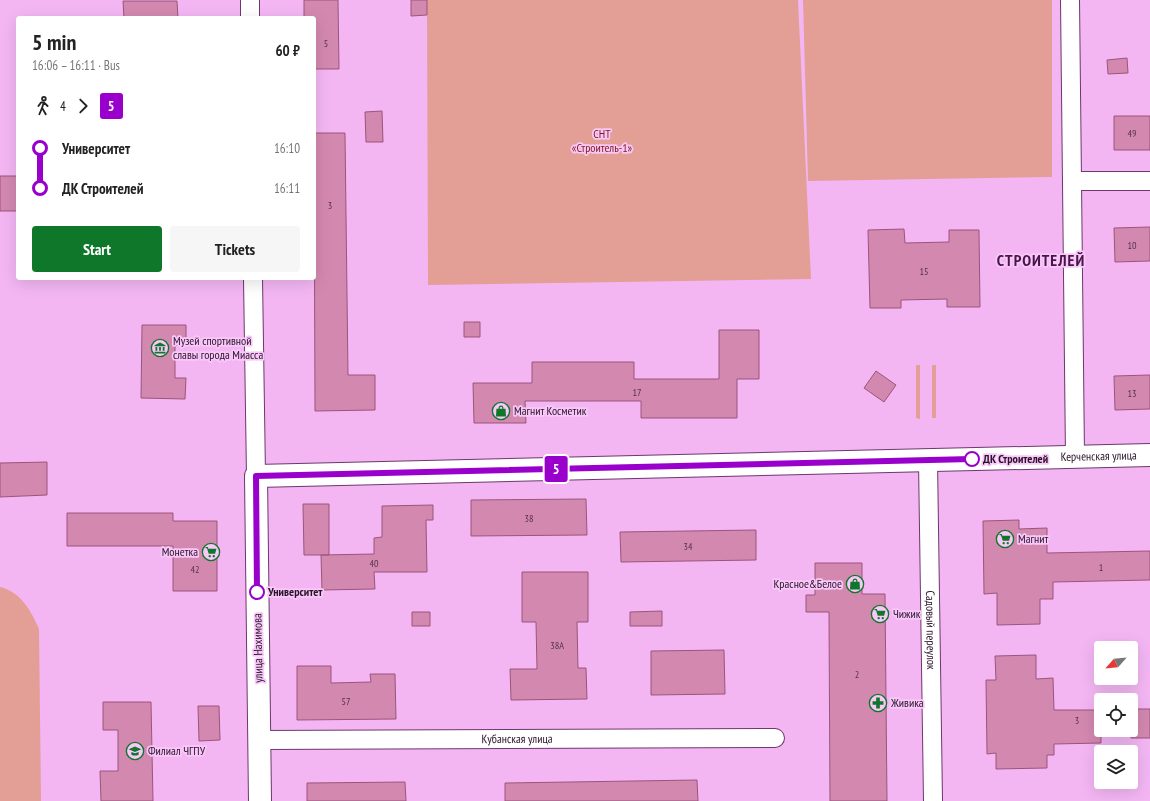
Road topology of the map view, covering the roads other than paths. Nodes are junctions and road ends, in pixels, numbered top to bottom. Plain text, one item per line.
1 (250, 0) edge
2 (1070, 0) edge
3 (250, 16) edge
4 (1072, 181) junction
5 (1150, 181) edge
6 (253, 280) edge
7 (1150, 455) edge
8 (1075, 457) junction
9 (928, 460) junction
10 (256, 476) junction
11 (775, 738) dead end
12 (259, 740) junction
13 (260, 801) edge
14 (933, 801) edge

1 - 3 street
2 - 4 street
4 - 5 street
4 - 8 street
6 - 10 street, улица Нахимова
7 - 8 street, Керченская улица
8 - 9 street, Керченская улица
9 - 10 street, Керченская улица
9 - 14 street, Садовый переулок
10 - 12 street, улица Нахимова
11 - 12 street, Кубанская улица
12 - 13 street, улица Нахимова

